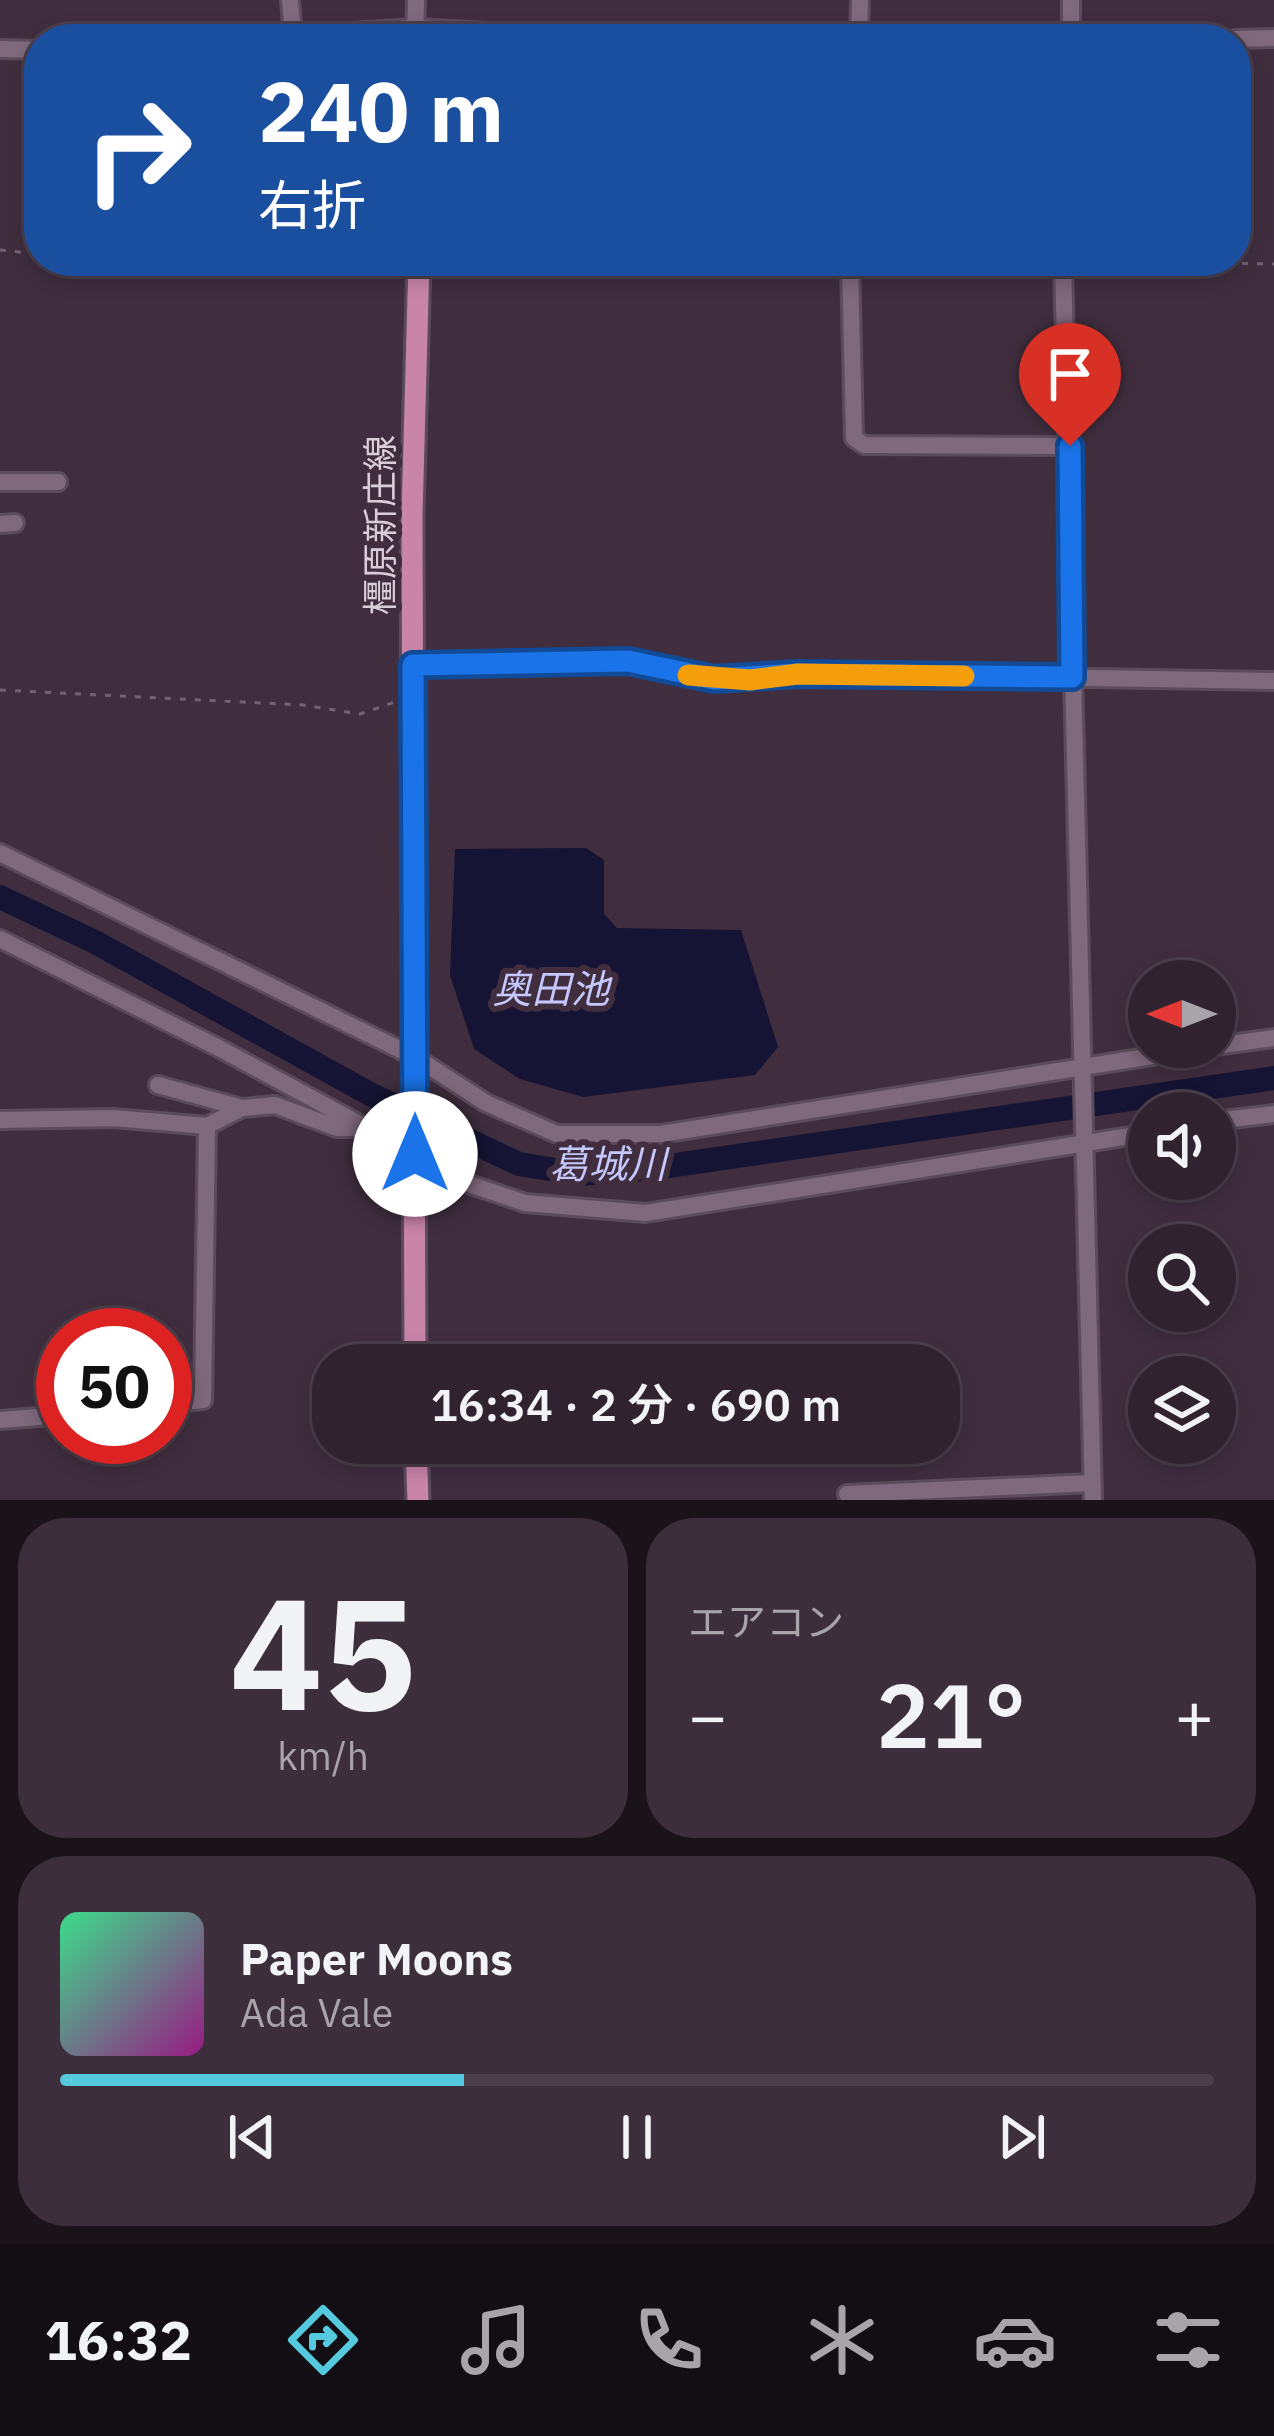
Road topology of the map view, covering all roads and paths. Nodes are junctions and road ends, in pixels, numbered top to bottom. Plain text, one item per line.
1 (418, 276) edge
2 (850, 276) edge
3 (1064, 276) edge
4 (1070, 446) junction
5 (0, 482) edge
6 (58, 482) dead end
7 (413, 665) junction
8 (1072, 677) junction
9 (1274, 682) edge
10 (0, 690) edge
11 (413, 695) junction
12 (0, 853) edge
13 (0, 939) edge
14 (1274, 1038) edge
15 (1236, 1044) edge
16 (1128, 1061) edge
17 (415, 1067) junction
18 (1082, 1069) junction
19 (158, 1085) dead end
20 (242, 1108) junction
21 (1274, 1114) edge
22 (1236, 1119) edge
23 (0, 1120) edge
24 (207, 1126) junction
25 (369, 1128) junction
26 (1128, 1136) edge
27 (1084, 1141) junction
28 (415, 1149) junction
29 (415, 1344) edge
30 (192, 1401) edge
31 (36, 1417) edge
32 (0, 1420) edge
33 (417, 1464) edge
34 (1093, 1492) edge
35 (418, 1500) edge
36 (850, 1500) edge

1 - 7 main road, 橿原新庄線
2 - 4 street
3 - 4 street
4 - 8 street
5 - 6 street
7 - 8 street
7 - 11 main road, 橿原新庄線
8 - 9 street
8 - 18 street
10 - 11 path
11 - 17 main road, 橿原新庄線
12 - 17 street
13 - 25 street
14 - 15 street
16 - 18 street
17 - 18 street
17 - 28 main road, 橿原新庄線
18 - 27 street
19 - 20 street
20 - 24 street
20 - 25 street
21 - 22 street
23 - 24 street
24 - 30 street
25 - 28 street
26 - 27 street
27 - 28 street
27 - 34 street
28 - 29 main road, 橿原新庄線
31 - 32 street
33 - 35 main road
34 - 36 street

